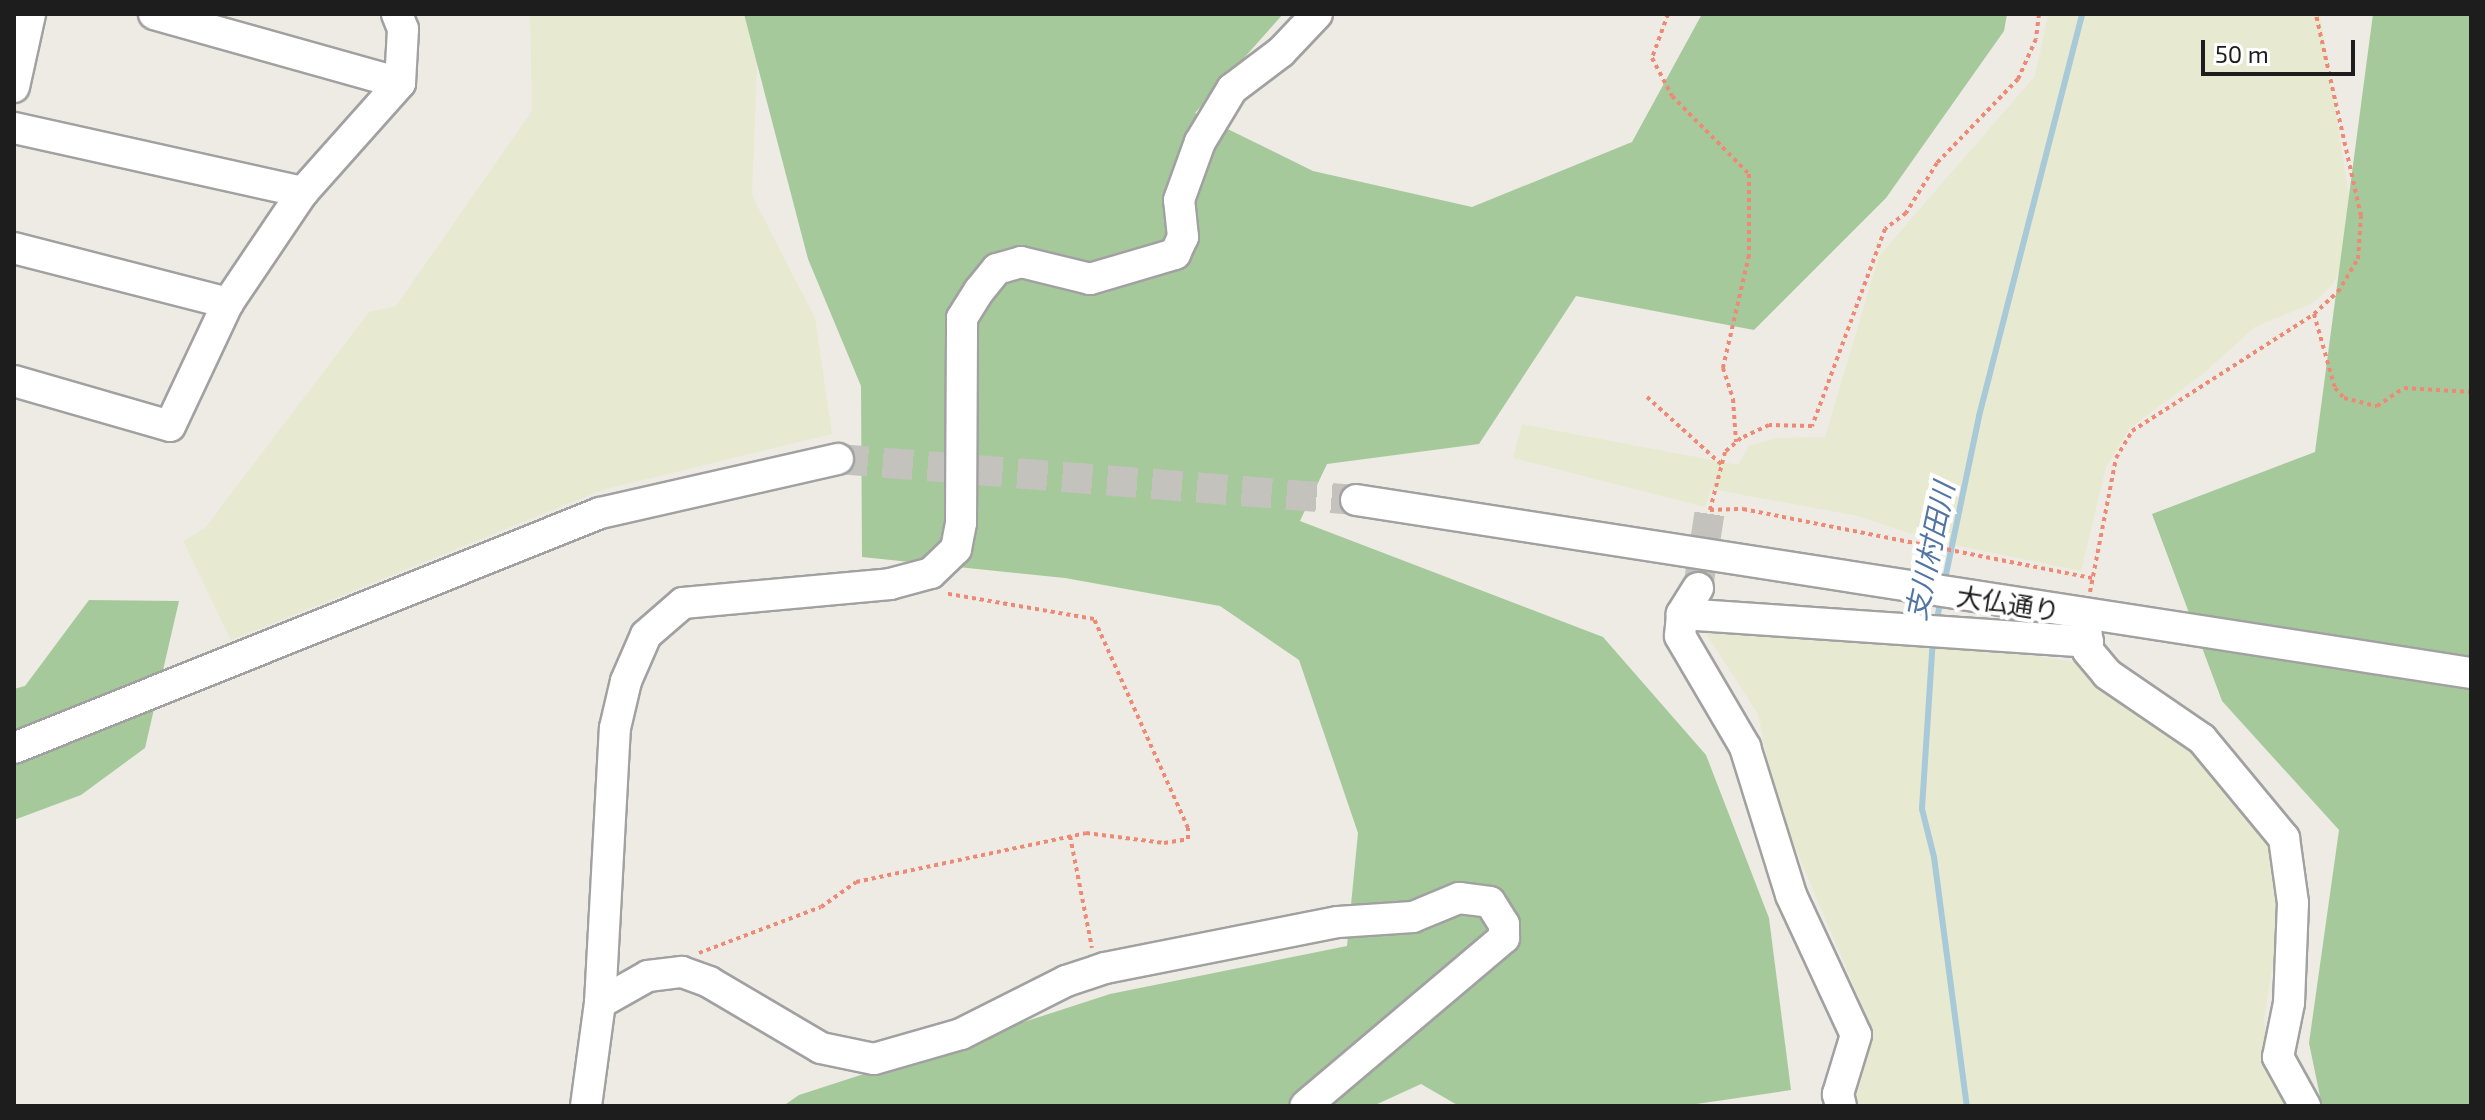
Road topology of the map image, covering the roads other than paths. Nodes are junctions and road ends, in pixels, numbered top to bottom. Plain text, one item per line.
1 (30, 14) edge
2 (154, 14) edge
3 (397, 14) edge
4 (1317, 14) edge
5 (400, 83) junction
6 (14, 87) edge
7 (14, 128) edge
8 (303, 192) junction
9 (14, 248) edge
10 (228, 303) junction
11 (14, 381) edge
12 (838, 459) tunnel mouth
13 (1356, 500) tunnel mouth
14 (1698, 588) tunnel mouth
15 (1682, 614) junction
16 (2086, 629) junction
17 (2471, 673) edge
18 (14, 748) edge
19 (600, 1003) junction
20 (1833, 1102) edge
21 (586, 1106) edge
22 (1305, 1106) edge
23 (2305, 1106) edge

1 - 6 street
2 - 5 street
3 - 5 street
4 - 19 street
5 - 8 street
7 - 8 street
8 - 10 street
9 - 10 street
10 - 11 street
12 - 18 street
13 - 16 street, 大仏通り
14 - 15 street
15 - 16 street
15 - 20 street
16 - 17 street, 大仏通り
16 - 23 street
19 - 21 street
19 - 22 street

